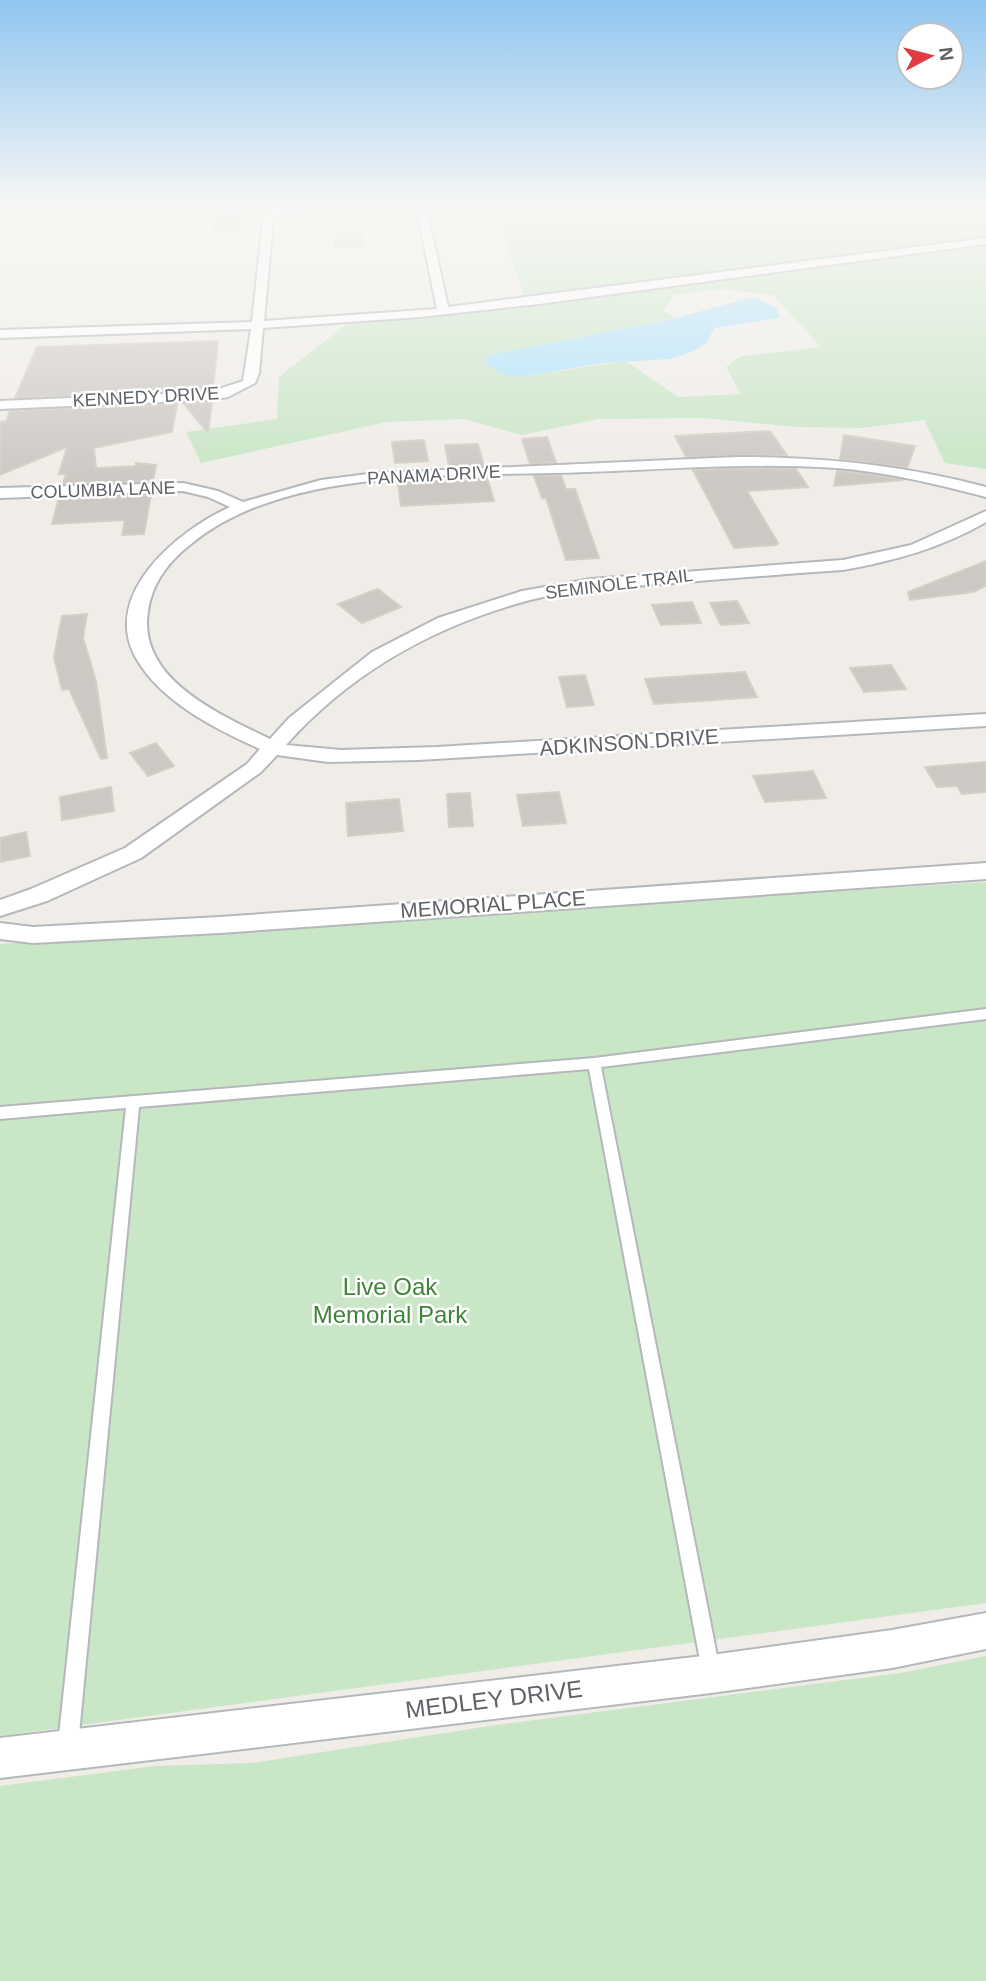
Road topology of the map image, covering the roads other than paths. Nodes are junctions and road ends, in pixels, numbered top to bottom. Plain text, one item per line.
1 (261, 298) edge
2 (440, 298) edge
3 (547, 298) edge
4 (443, 312) junction
5 (258, 325) junction
6 (0, 334) edge
7 (0, 405) edge
8 (986, 492) edge
9 (0, 493) edge
10 (244, 508) junction
11 (986, 516) edge
12 (986, 720) edge
13 (272, 748) junction
14 (986, 871) edge
15 (0, 908) edge
16 (0, 931) edge
17 (986, 1014) edge
18 (594, 1063) junction
19 (133, 1101) junction
20 (0, 1113) edge
21 (986, 1630) edge
22 (711, 1674) junction
23 (67, 1750) junction
24 (0, 1758) edge

1 - 5 street, KENNEDY DRIVE
2 - 4 street
3 - 4 street
4 - 5 street
5 - 6 street
5 - 7 street, KENNEDY DRIVE
8 - 10 street, PANAMA DRIVE
9 - 10 street, COLUMBIA LANE
10 - 13 street, PANAMA DRIVE
11 - 13 street, SEMINOLE TRAIL
12 - 13 street, ADKINSON DRIVE
13 - 15 street, SEMINOLE TRAIL
14 - 16 street, MEMORIAL PLACE
17 - 18 lane
18 - 19 lane
18 - 22 lane
19 - 20 lane
19 - 23 lane
21 - 22 street, MEDLEY DRIVE
22 - 23 street, MEDLEY DRIVE
23 - 24 street, MEDLEY DRIVE

